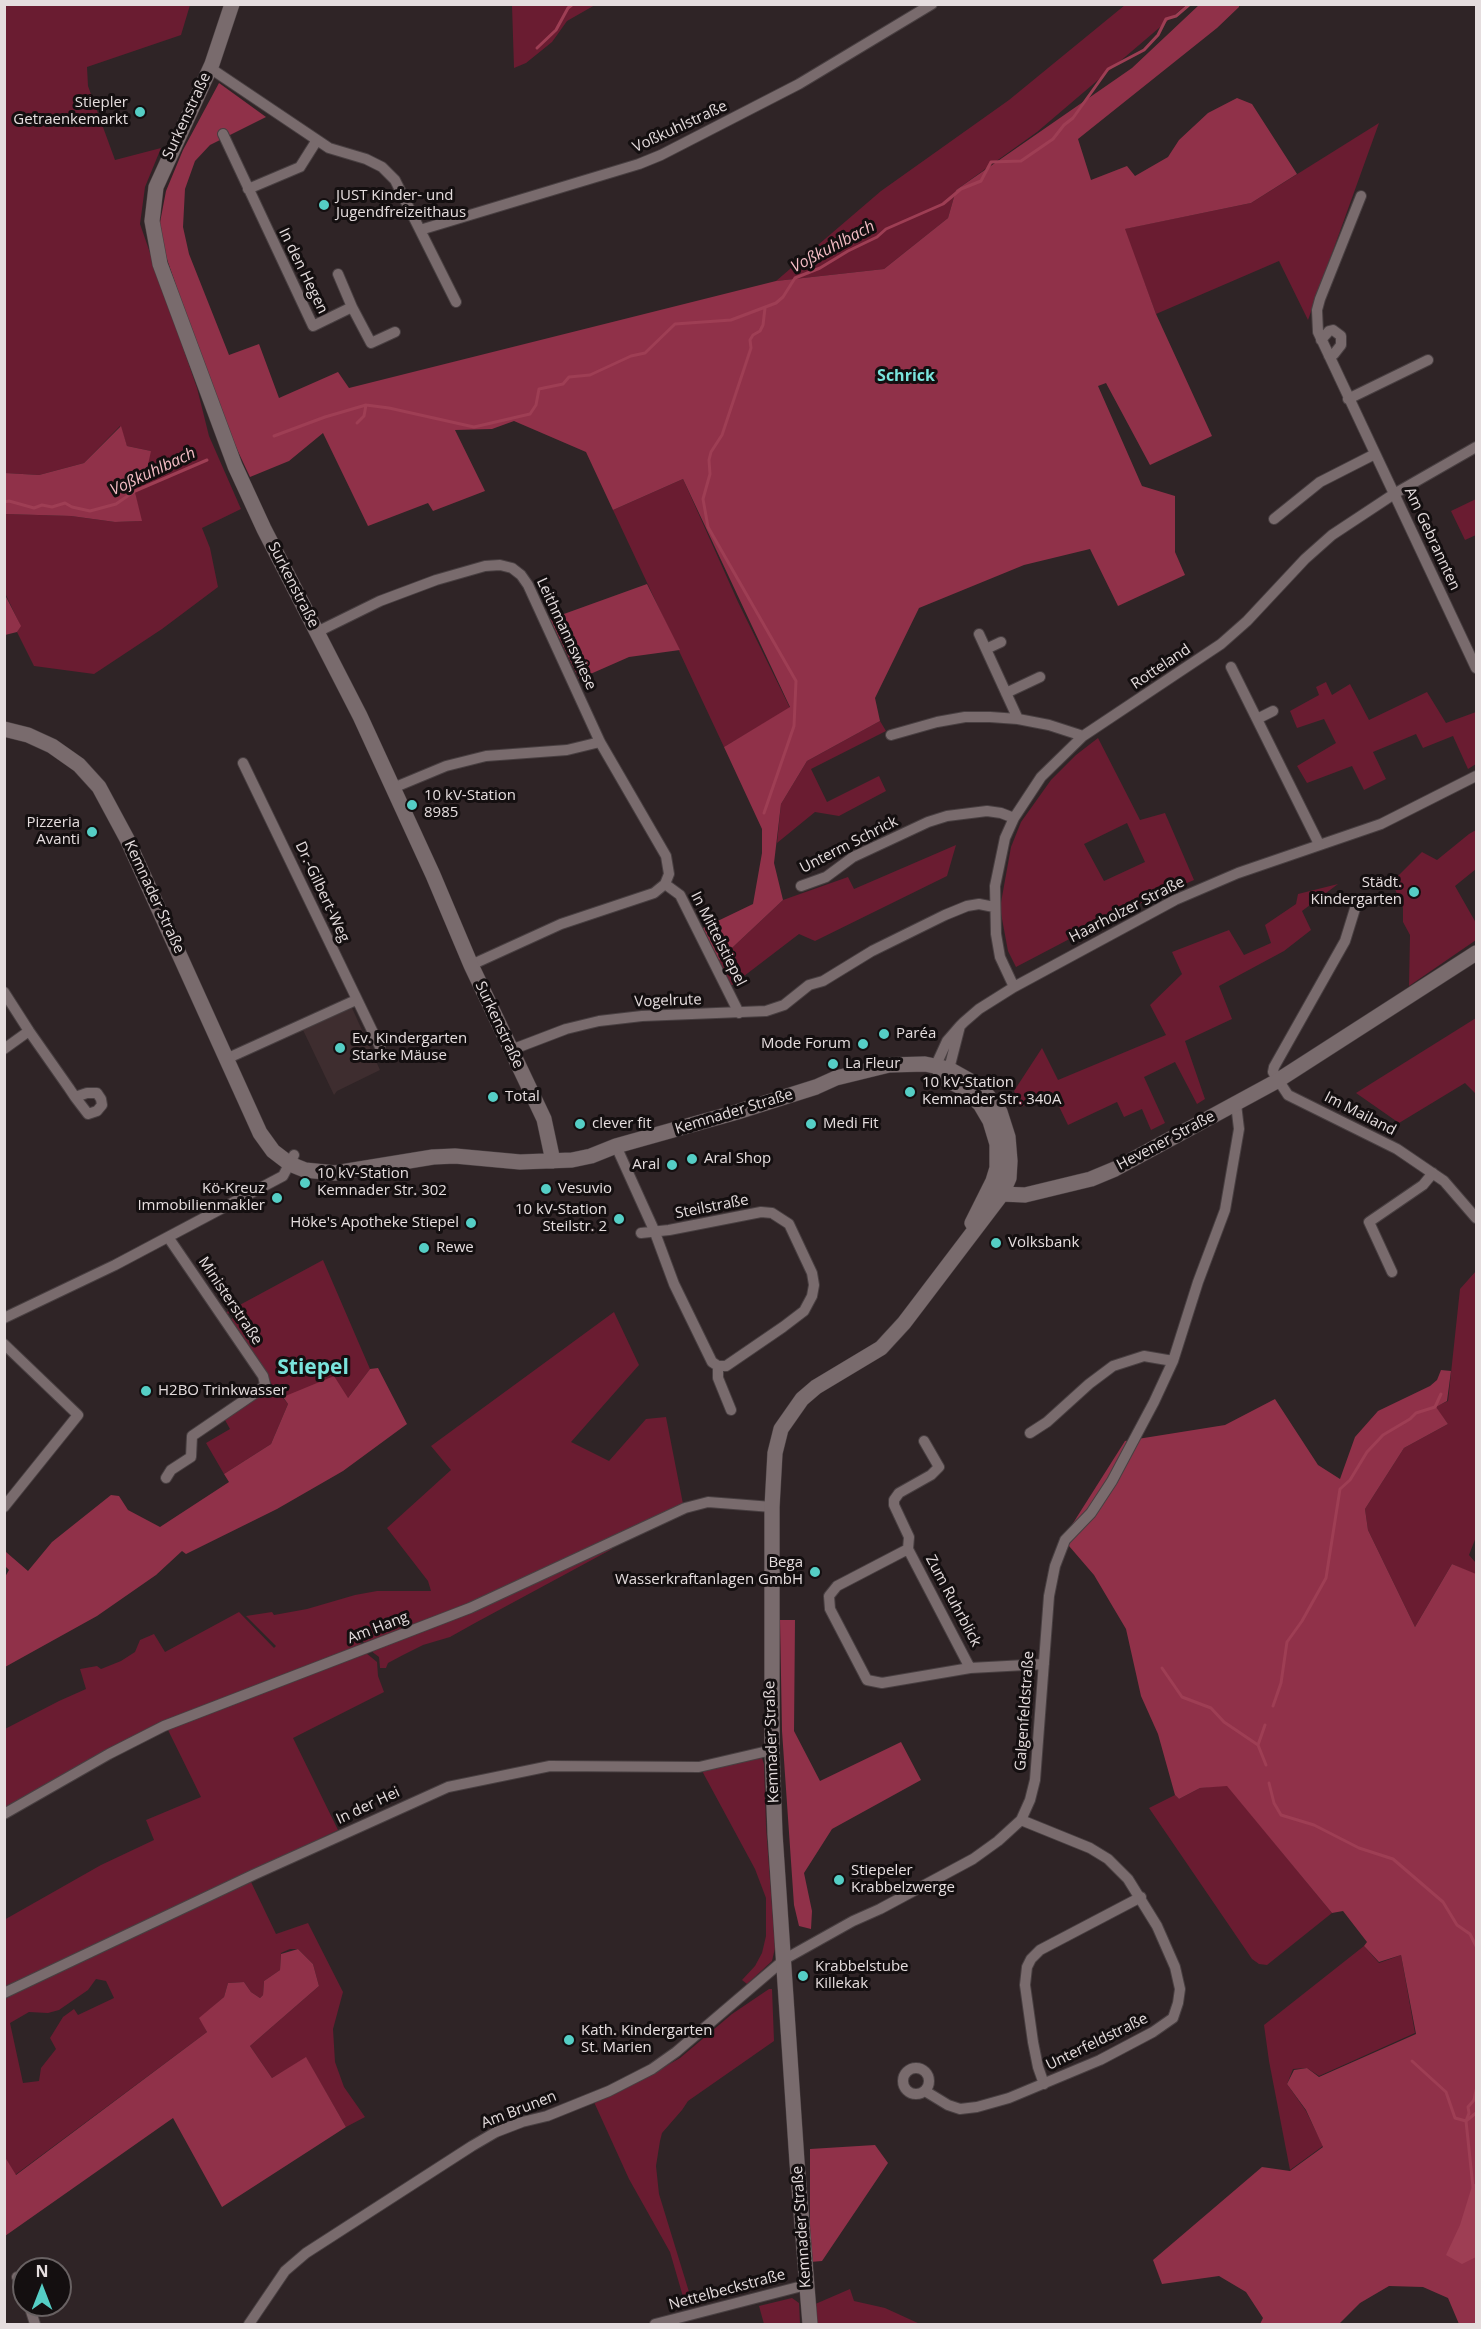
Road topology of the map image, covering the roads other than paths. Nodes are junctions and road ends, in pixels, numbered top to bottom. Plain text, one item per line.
1 (232, 4) edge
2 (932, 4) edge
3 (210, 68) junction
4 (223, 134) dead end
5 (317, 140) junction
6 (248, 189) junction
7 (1361, 196) dead end
8 (420, 230) junction
9 (338, 274) dead end
10 (456, 302) dead end
11 (352, 307) junction
12 (395, 332) dead end
13 (1321, 340) junction
14 (1329, 356) junction
15 (1428, 360) dead end
16 (1348, 399) junction
17 (1476, 447) edge
18 (1375, 454) junction
19 (1394, 494) junction
20 (1274, 519) dead end
21 (317, 632) junction
22 (979, 634) dead end
23 (1001, 642) dead end
24 (986, 649) junction
25 (1231, 667) dead end
26 (1476, 668) edge
27 (1040, 677) dead end
28 (1006, 693) junction
29 (1273, 711) dead end
30 (1018, 719) junction
31 (1257, 719) junction
32 (4, 729) edge
33 (891, 735) dead end
34 (1083, 736) junction
35 (600, 742) junction
36 (243, 763) dead end
37 (1476, 776) edge
38 (393, 789) junction
39 (1014, 818) junction
40 (1319, 844) junction
41 (665, 884) junction
42 (801, 886) dead end
43 (1358, 899) dead end
44 (994, 907) junction
45 (1476, 953) edge
46 (471, 965) junction
47 (1014, 987) junction
48 (4, 992) edge
49 (356, 1000) junction
50 (739, 1013) junction
51 (29, 1031) junction
52 (380, 1047) dead end
53 (4, 1049) edge
54 (511, 1050) junction
55 (226, 1059) junction
56 (942, 1070) junction
57 (1277, 1081) junction
58 (75, 1097) dead end
59 (984, 1100) junction
60 (1236, 1104) junction
61 (616, 1146) junction
62 (552, 1157) junction
63 (292, 1160) junction
64 (1433, 1173) junction
65 (1009, 1178) junction
66 (998, 1188) junction
67 (1050, 1188) junction
68 (1476, 1218) edge
69 (654, 1230) junction
70 (641, 1233) dead end
71 (168, 1237) junction
72 (1392, 1272) dead end
73 (4, 1318) edge
74 (4, 1344) edge
75 (1173, 1361) junction
76 (718, 1366) junction
77 (731, 1410) dead end
78 (1030, 1433) dead end
79 (924, 1441) dead end
80 (166, 1478) dead end
81 (4, 1507) edge
82 (772, 1507) junction
83 (908, 1549) junction
84 (1044, 1664) junction
85 (970, 1668) junction
86 (772, 1750) junction
87 (4, 1814) edge
88 (1021, 1820) junction
89 (1141, 1897) junction
90 (784, 1959) junction
91 (4, 1993) edge
92 (1044, 2084) junction
93 (925, 2091) dead end
94 (806, 2285) junction
95 (682, 2321) edge
96 (249, 2325) edge
97 (655, 2325) edge
98 (810, 2325) edge

1 - 3 main road, Surkenstraße
2 - 8 street, Voßkuhlstraße
3 - 5 street
3 - 21 main road, Surkenstraße
4 - 6 street, In den Hegen
5 - 6 street
5 - 8 street
6 - 11 street, In den Hegen
7 - 13 street, Am Gebrannten
8 - 10 street
9 - 11 street, In den Hegen
11 - 12 street, In den Hegen
13 - 14 street, Am Gebrannten
13 - 14 street
14 - 16 street, Am Gebrannten
15 - 16 street
16 - 18 street, Am Gebrannten
17 - 19 street, Rotteland
18 - 19 street, Am Gebrannten
18 - 20 street
19 - 26 street, Am Gebrannten
19 - 34 street, Rotteland
21 - 35 street, Leithmannswiese
21 - 38 main road, Surkenstraße
22 - 24 street
23 - 24 street
24 - 28 street
25 - 31 street
27 - 28 street
28 - 30 street
29 - 31 street
30 - 33 street
30 - 34 street
31 - 40 street
32 - 55 main road, Kemnader Straße
34 - 39 street, Rotteland
35 - 38 street
35 - 41 street, Leithmannswiese
36 - 49 street, Dr.-Gilbert-Weg
37 - 40 street, Haarholzer Straße
38 - 46 main road, Surkenstraße
39 - 42 street, Unterm Schrick
39 - 44 street, Rotteland
40 - 47 street, Haarholzer Straße
41 - 46 street
41 - 50 street, In Mittelstiepel
43 - 57 street
44 - 47 street, Rotteland
44 - 50 street, Vogelrute
45 - 57 main road, Hevener Straße
46 - 54 main road, Surkenstraße
47 - 56 street, Haarholzer Straße
48 - 51 street
49 - 52 street, Dr.-Gilbert-Weg
49 - 55 street
50 - 54 street, Vogelrute
51 - 53 street
51 - 58 street
54 - 62 main road, Surkenstraße
55 - 63 main road, Kemnader Straße
56 - 59 main road, Kemnader Straße
56 - 61 main road, Kemnader Straße
57 - 60 main road, Hevener Straße
57 - 64 street, Im Mailand
59 - 65 main road, Kemnader Straße
59 - 66 main road, Kemnader Straße
60 - 67 main road, Hevener Straße
60 - 75 street, Galgenfeldstraße
61 - 62 main road, Kemnader Straße
61 - 69 street
62 - 63 main road, Kemnader Straße
63 - 71 street
64 - 68 street, Im Mailand
64 - 72 street
65 - 66 main road, Kemnader Straße
65 - 67 main road, Hevener Straße
66 - 67 main road, Hevener Straße
66 - 82 main road, Kemnader Straße
69 - 70 street, Steilstraße
69 - 76 street
69 - 76 street, Steilstraße
71 - 73 street
71 - 80 street, Ministerstraße
74 - 81 street
75 - 78 street
75 - 84 street, Galgenfeldstraße
76 - 77 street
79 - 83 street, Zum Ruhrblick
82 - 86 main road, Kemnader Straße
82 - 87 street, Am Hang
83 - 85 street, Zum Ruhrblick
83 - 85 street, Zum Ruhrblick
84 - 85 street, Zum Ruhrblick
84 - 88 street, Galgenfeldstraße
86 - 90 main road, Kemnader Straße
86 - 91 street, In der Hei
88 - 89 street, Unterfeldstraße
88 - 90 street, Galgenfeldstraße
89 - 92 street, Unterfeldstraße
89 - 92 street, Unterfeldstraße
90 - 94 main road, Kemnader Straße
90 - 96 street, Am Brunen
92 - 93 street, Unterfeldstraße
94 - 95 street, Nettelbeckstraße
94 - 98 main road, Kemnader Straße
95 - 97 street, Nettelbeckstraße

